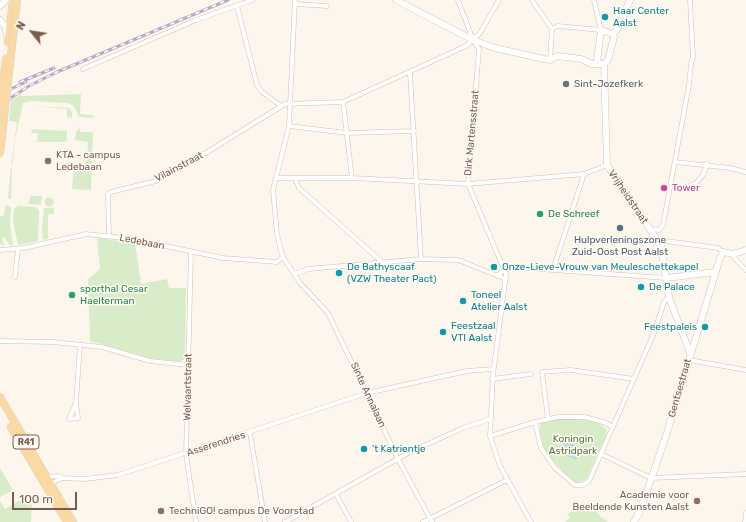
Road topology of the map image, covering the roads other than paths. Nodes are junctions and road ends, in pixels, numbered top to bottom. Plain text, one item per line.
1 (6, 0) edge
2 (14, 0) edge
3 (17, 0) edge
4 (252, 0) edge
5 (396, 0) edge
6 (458, 0) edge
7 (499, 0) edge
8 (532, 0) edge
9 (594, 0) edge
10 (630, 0) edge
11 (690, 0) edge
12 (295, 2) edge
13 (0, 6) edge
14 (237, 6) junction
15 (327, 6) dead end
16 (0, 20) edge
17 (552, 29) junction
18 (601, 30) junction
19 (613, 34) junction
20 (473, 40) junction
21 (8, 42) junction
22 (550, 60) junction
23 (600, 62) junction
24 (83, 69) dead end
25 (410, 73) junction
26 (343, 102) junction
27 (290, 103) junction
28 (281, 106) junction
29 (0, 110) edge
30 (289, 126) junction
31 (414, 131) junction
32 (347, 133) junction
33 (0, 154) edge
34 (675, 162) junction
35 (707, 164) junction
36 (607, 165) junction
37 (746, 172) edge
38 (584, 174) junction
39 (276, 178) junction
40 (295, 178) junction
41 (352, 178) junction
42 (416, 182) junction
43 (468, 184) junction
44 (670, 186) junction
45 (650, 229) junction
46 (109, 236) junction
47 (658, 240) junction
48 (18, 249) junction
49 (0, 250) edge
50 (746, 250) edge
51 (191, 252) junction
52 (723, 252) junction
53 (734, 254) junction
54 (283, 257) junction
55 (421, 259) junction
56 (382, 262) junction
57 (505, 269) junction
58 (553, 270) junction
59 (746, 270) edge
60 (716, 272) junction
61 (294, 274) junction
62 (497, 276) junction
63 (15, 278) dead end
64 (506, 278) junction
65 (666, 278) junction
66 (669, 297) junction
67 (0, 341) edge
68 (80, 345) junction
69 (690, 353) junction
70 (689, 360) junction
71 (188, 365) junction
72 (493, 369) junction
73 (746, 370) edge
74 (531, 374) dead end
75 (492, 379) junction
76 (634, 379) junction
77 (367, 393) junction
78 (0, 397) edge
79 (76, 403) dead end
80 (0, 407) edge
81 (490, 419) junction
82 (548, 419) junction
83 (536, 422) junction
84 (614, 427) junction
85 (250, 433) junction
86 (490, 436) junction
87 (186, 454) junction
88 (601, 454) junction
89 (398, 459) junction
90 (746, 474) edge
91 (62, 478) junction
92 (651, 478) junction
93 (507, 480) junction
94 (48, 483) junction
95 (336, 494) junction
96 (746, 513) edge
97 (431, 520) edge
98 (67, 522) edge
99 (73, 522) edge
100 (196, 522) edge
101 (265, 522) edge
102 (285, 522) edge
103 (351, 522) edge
104 (422, 522) edge
105 (531, 522) edge
106 (634, 522) edge
107 (745, 522) edge

1 - 13 street
2 - 21 main road
3 - 33 main road, bridge
4 - 14 street
5 - 20 street
6 - 20 street, Dirk Martensstraat
7 - 20 street
8 - 17 street
9 - 18 street
10 - 19 street
11 - 34 street
12 - 15 street
12 - 27 street, Sinte Annalaan
14 - 24 street
14 - 28 street
16 - 21 street
17 - 18 street
17 - 22 street
18 - 19 street
18 - 23 street, Vrijheidstraat
19 - 23 street
20 - 22 street
20 - 25 street
20 - 43 street, Dirk Martensstraat
21 - 29 main road, bridge
22 - 23 street
23 - 36 street, Vrijheidstraat
25 - 26 street
25 - 31 street
26 - 27 street
26 - 32 street
27 - 28 street
27 - 30 street, Sinte Annalaan
28 - 46 street, Vilainstraat
30 - 32 street
30 - 39 street, Sinte Annalaan
31 - 32 street
31 - 42 street
32 - 41 street
34 - 35 street
34 - 44 street
35 - 37 street
35 - 44 street
36 - 38 street
36 - 45 street, Vrijheidstraat
38 - 43 street
38 - 58 street
39 - 40 street
39 - 54 street, Sinte Annalaan
40 - 41 street
40 - 56 street
41 - 42 street
42 - 43 street
42 - 55 street
43 - 57 street, Dirk Martensstraat
44 - 45 street
45 - 47 street, Vrijheidstraat
46 - 48 street, Ledebaan
46 - 51 street, Ledebaan
47 - 52 street
47 - 65 street, Vrijheidstraat
48 - 49 street, Ledebaan
48 - 63 street
50 - 53 street
51 - 54 street, Ledebaan
51 - 71 street, Welvaartstraat
52 - 53 street
52 - 60 street
53 - 59 street
54 - 61 street, Sinte Annalaan
55 - 56 street
55 - 62 street
56 - 61 street
57 - 58 street
57 - 62 street
57 - 64 street, Dirk Martensstraat
58 - 65 street
60 - 65 street
60 - 69 street
61 - 77 street, Sinte Annalaan
62 - 64 street
64 - 72 street, Dirk Martensstraat
65 - 66 street, Gentsestraat
66 - 69 street, Gentsestraat
66 - 76 street
67 - 68 street
68 - 71 street
68 - 79 street
69 - 70 street, Gentsestraat
70 - 73 street
70 - 92 street, Gentsestraat
71 - 87 street, Welvaartstraat
72 - 75 street, Dirk Martensstraat
72 - 77 street, Asserendries
74 - 75 street
75 - 81 street, Dirk Martensstraat
76 - 82 street
76 - 84 street
77 - 85 street, Asserendries
77 - 89 street, Sinte Annalaan
78 - 94 main road, R41
80 - 94 main road, R41
81 - 86 street, Dirk Martensstraat
81 - 89 street
82 - 83 street
82 - 84 street
83 - 86 street
83 - 88 street
84 - 88 street
85 - 87 street, Asserendries
85 - 101 street
86 - 93 street, Dirk Martensstraat
87 - 91 street, Asserendries
87 - 100 street, Welvaartstraat
88 - 92 street
89 - 95 street
89 - 97 street, Sinte Annalaan
90 - 92 street
91 - 94 street
91 - 94 street, Asserendries
92 - 106 street, Gentsestraat
93 - 97 street
93 - 105 street, Dirk Martensstraat
94 - 98 main road, R41
94 - 99 main road, R41
95 - 102 street
95 - 103 street
96 - 107 street
97 - 104 street

